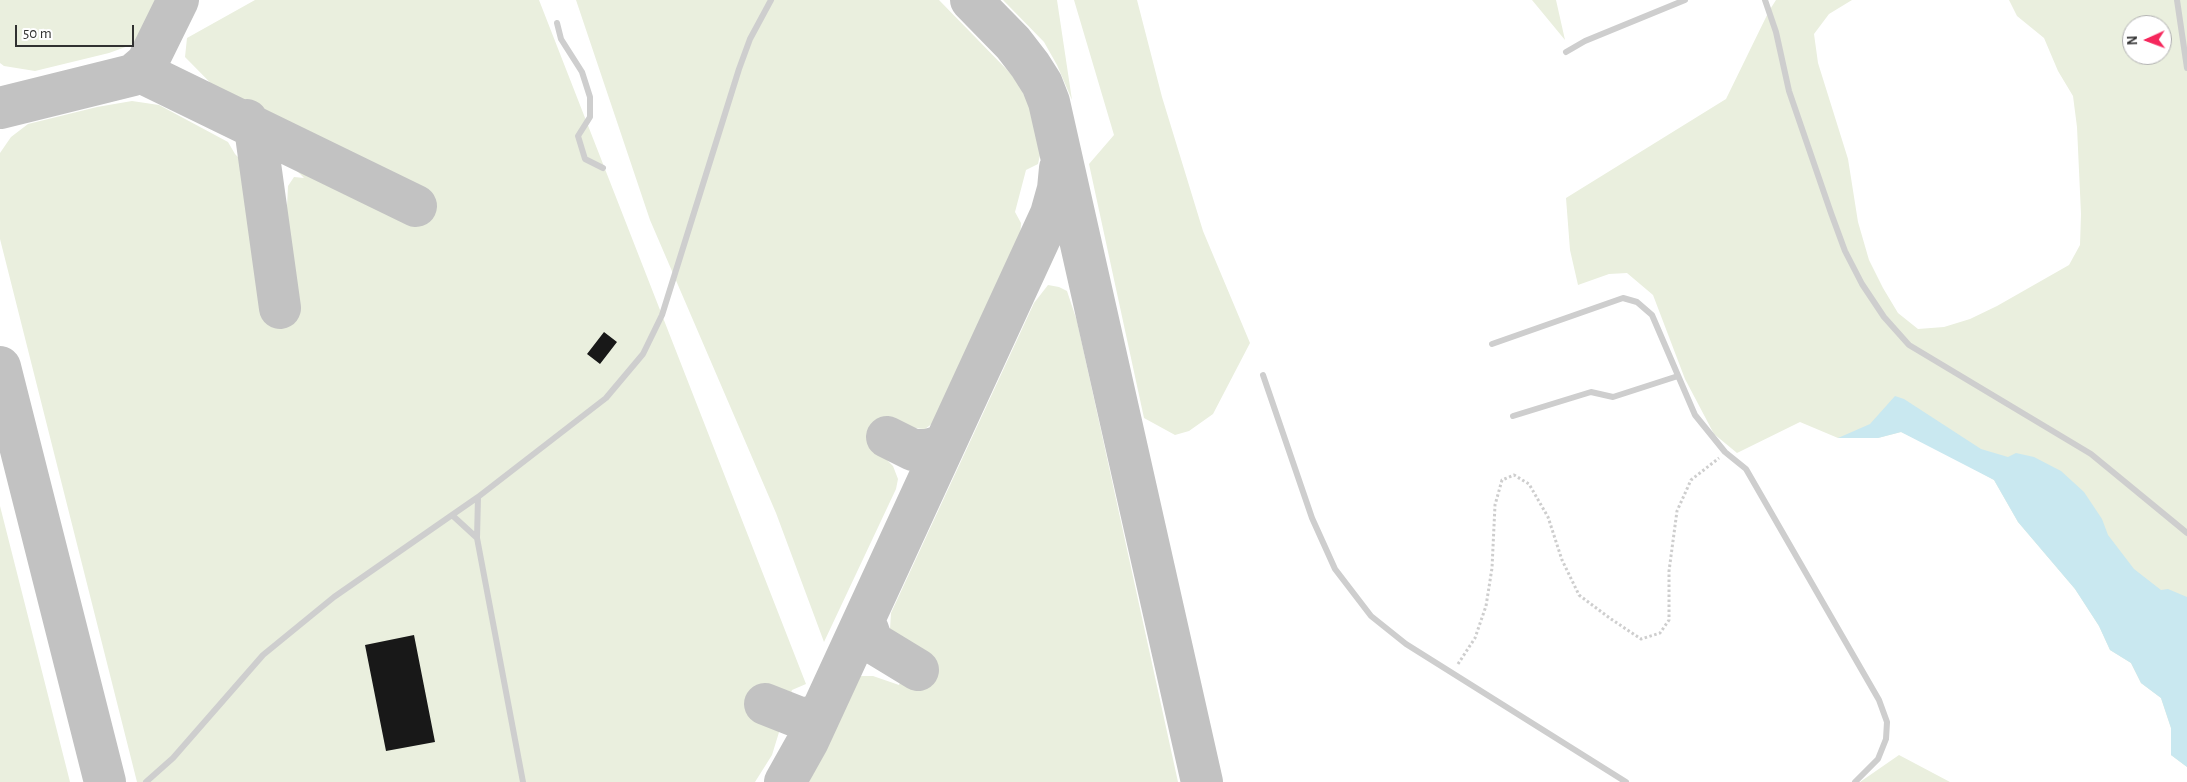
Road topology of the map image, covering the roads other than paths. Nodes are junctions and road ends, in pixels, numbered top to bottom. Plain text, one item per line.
1 (771, 0) edge
2 (1685, 0) edge
3 (1765, 0) edge
4 (2177, 0) edge
5 (556, 23) dead end
6 (1566, 52) dead end
7 (2187, 68) edge
8 (602, 168) dead end
9 (1492, 344) dead end
10 (1263, 375) dead end
11 (1678, 376) junction
12 (1513, 416) dead end
13 (478, 497) junction
14 (452, 514) junction
15 (2187, 533) edge
16 (477, 538) junction
17 (1859, 781) edge
18 (146, 782) edge
19 (523, 782) edge
20 (1626, 782) edge

1 - 13 lane
2 - 6 lane
3 - 15 lane
4 - 7 lane
5 - 8 lane
9 - 11 lane
10 - 20 lane
11 - 12 lane
11 - 17 lane
13 - 14 lane
13 - 16 lane
14 - 16 lane
14 - 18 lane
16 - 19 lane

